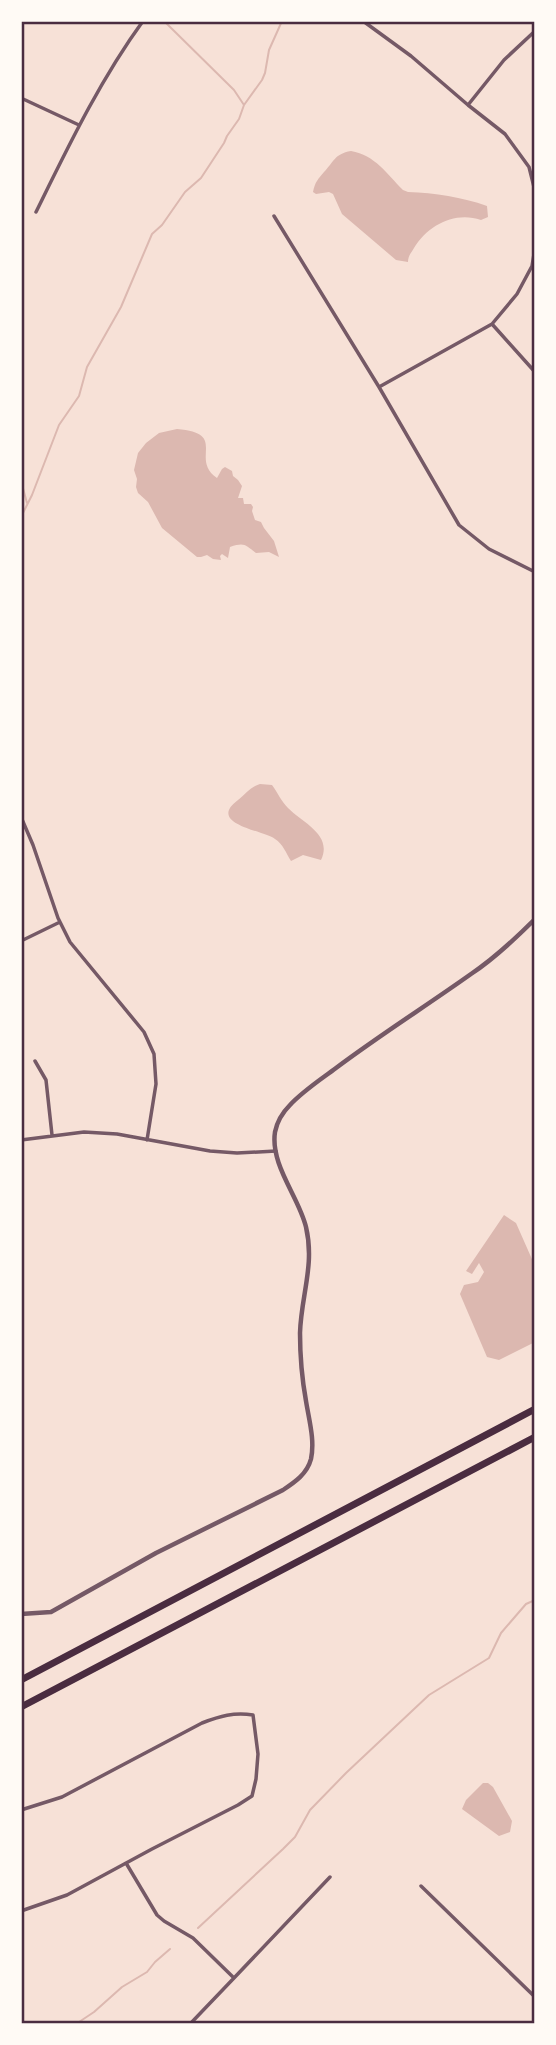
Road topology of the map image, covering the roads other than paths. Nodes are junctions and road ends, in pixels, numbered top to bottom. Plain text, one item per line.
1 (142, 21) edge
2 (363, 21) edge
3 (535, 30) edge
4 (21, 98) edge
5 (468, 105) junction
6 (79, 125) junction
7 (535, 191) edge
8 (36, 212) dead end
9 (274, 216) dead end
10 (535, 251) edge
11 (492, 324) junction
12 (535, 372) edge
13 (379, 387) junction
14 (535, 572) edge
15 (22, 819) edge
16 (535, 919) edge
17 (60, 922) junction
18 (21, 941) edge
19 (35, 1061) dead end
20 (52, 1135) junction
21 (21, 1140) edge
22 (147, 1140) junction
23 (276, 1152) junction
24 (535, 1409) edge
25 (535, 1437) edge
26 (21, 1614) edge
27 (21, 1680) edge
28 (21, 1707) edge
29 (21, 1810) edge
30 (126, 1863) junction
31 (330, 1877) dead end
32 (421, 1886) dead end
33 (21, 1911) edge
34 (234, 1978) junction
35 (535, 1997) edge
36 (190, 2024) edge

1 - 6 street
2 - 5 street
3 - 5 street
4 - 6 street
5 - 7 street
6 - 8 street
9 - 13 street
10 - 11 street
11 - 12 street
11 - 13 street
13 - 14 street
15 - 17 street
16 - 23 street
17 - 18 street
17 - 22 street
19 - 20 street
20 - 21 street
20 - 22 street
22 - 23 street
23 - 26 street
24 - 27 highway
25 - 28 highway
29 - 30 street
30 - 33 street
30 - 34 street
31 - 34 street
32 - 35 street
34 - 36 street

